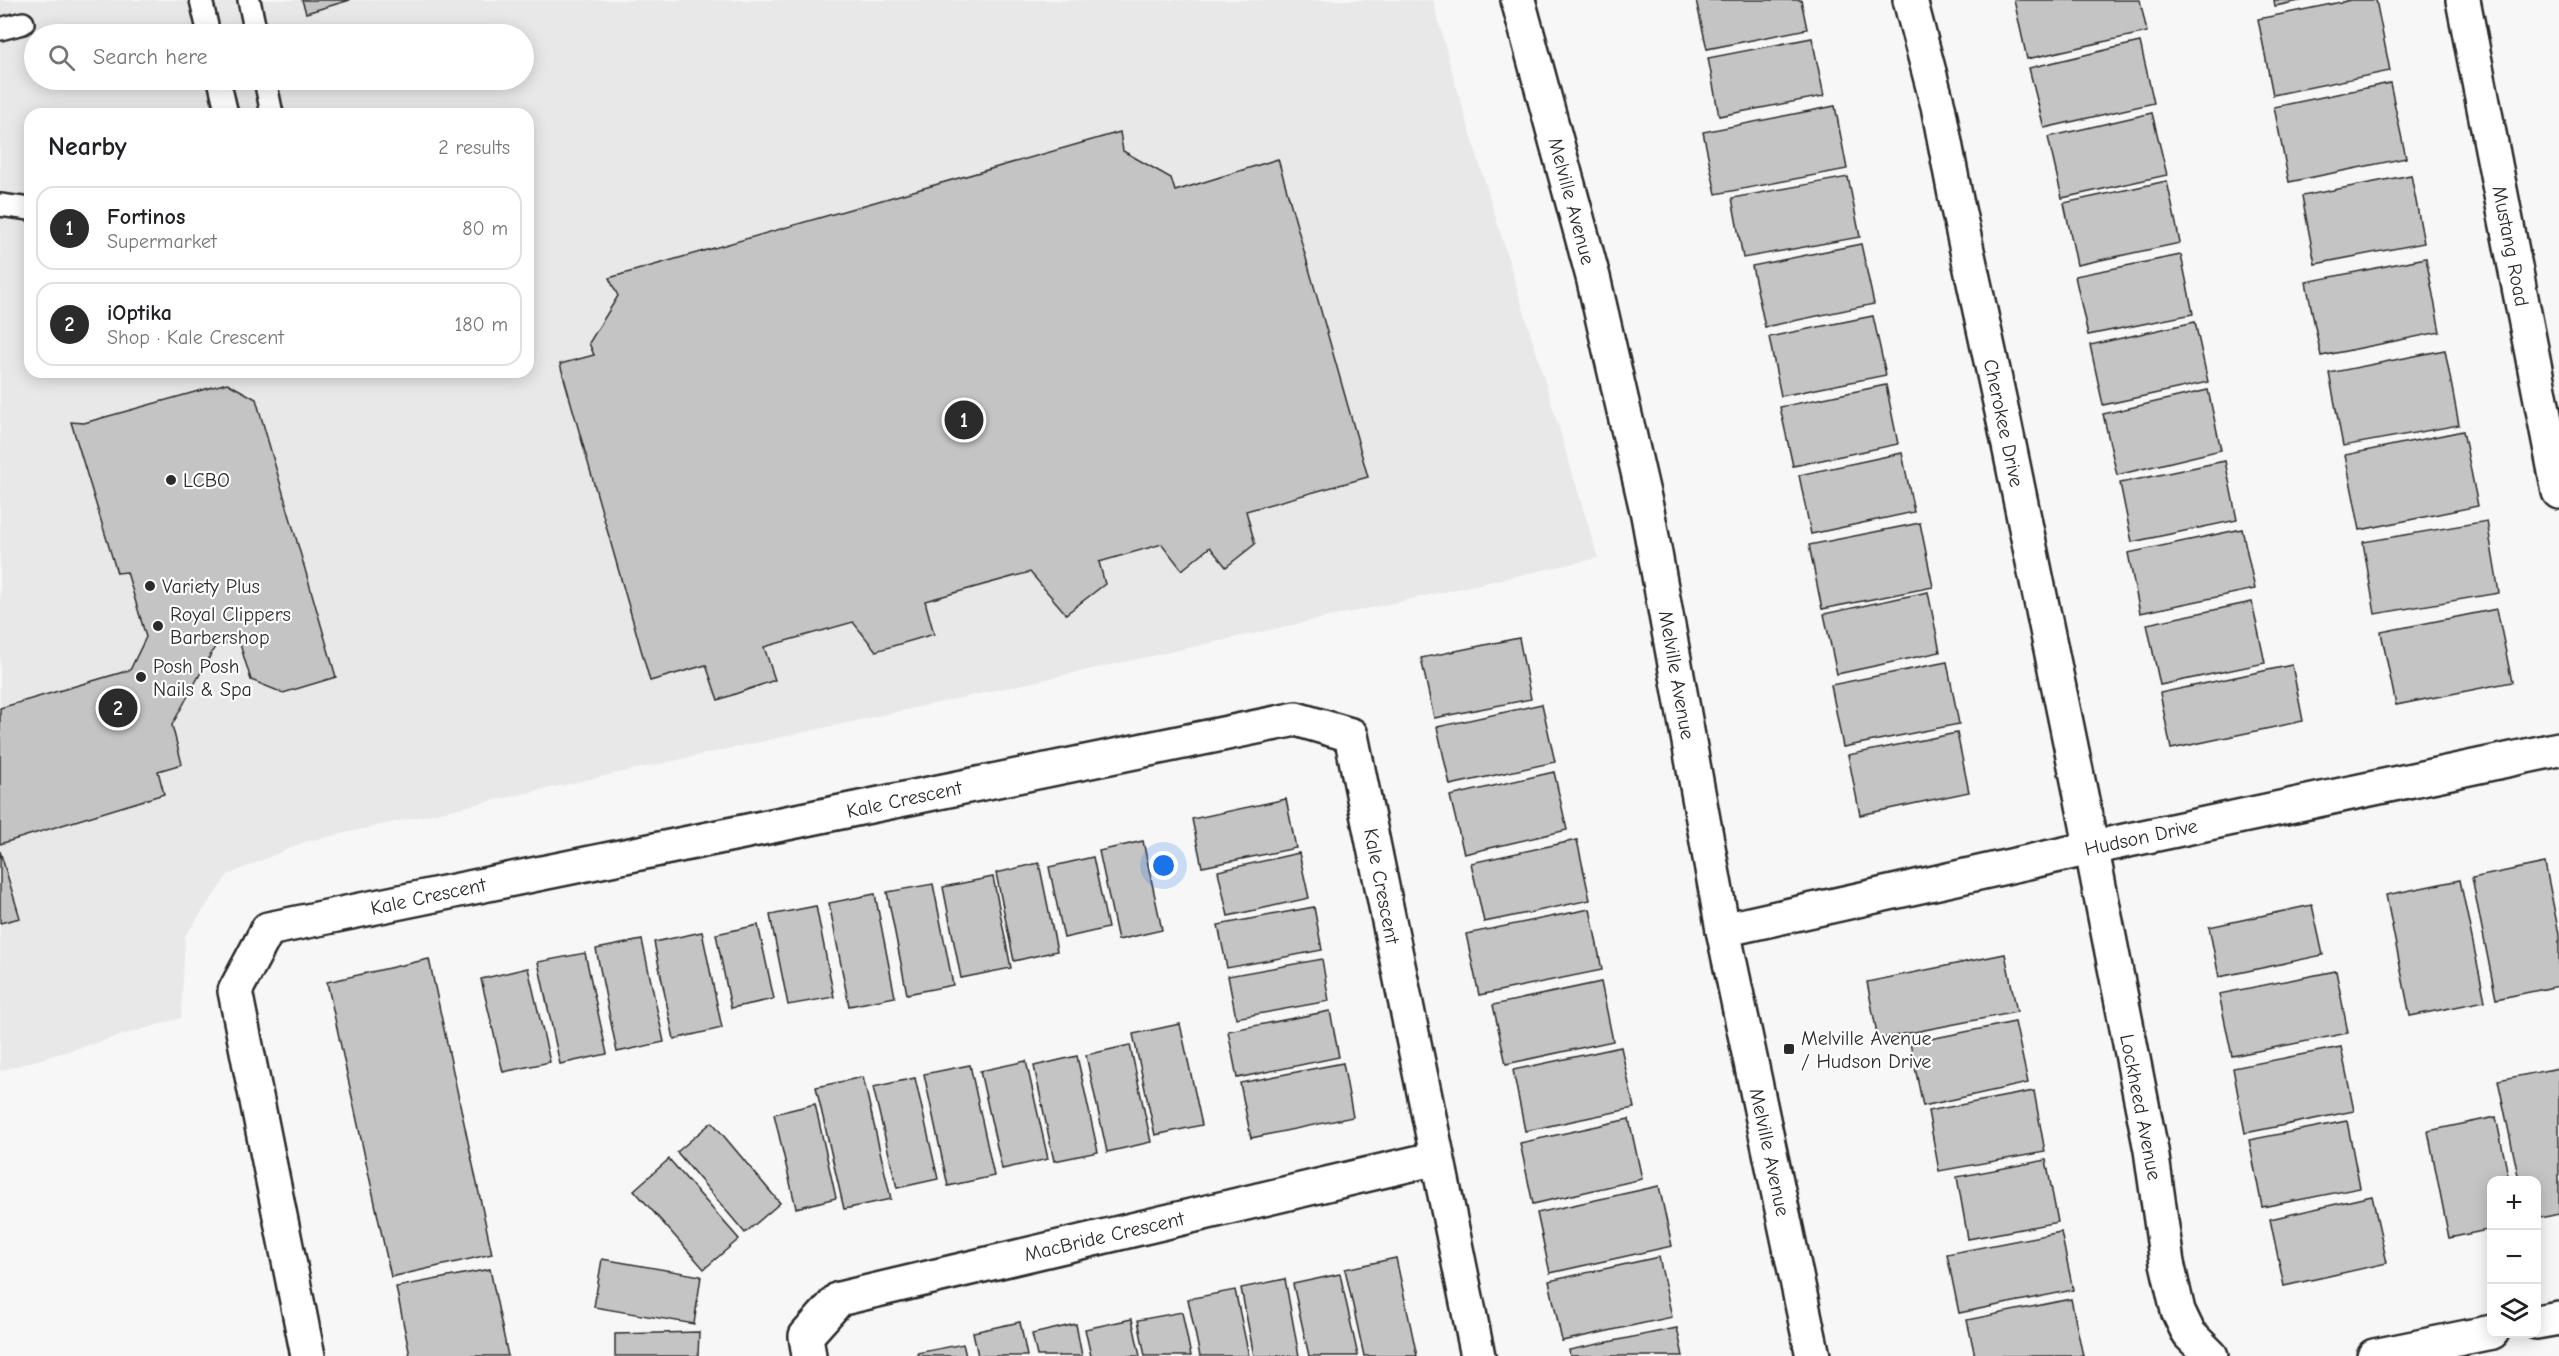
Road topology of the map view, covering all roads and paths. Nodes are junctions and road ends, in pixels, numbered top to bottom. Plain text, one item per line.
1 (201, 0) edge
2 (249, 0) edge
3 (1518, 0) edge
4 (1910, 0) edge
5 (2463, 0) edge
6 (23, 23) dead end
7 (207, 24) edge
8 (254, 24) edge
9 (0, 29) edge
10 (221, 90) edge
11 (267, 90) edge
12 (226, 108) edge
13 (271, 108) edge
14 (0, 206) edge
15 (24, 208) edge
16 (2559, 492) edge
17 (2559, 749) edge
18 (2091, 848) junction
19 (1723, 930) junction
20 (1437, 1158) junction
21 (2559, 1318) edge
22 (2541, 1321) edge
23 (2487, 1333) edge
24 (308, 1356) edge
25 (809, 1356) edge
26 (1478, 1356) edge
27 (1813, 1356) edge
28 (2211, 1356) edge
29 (2374, 1356) edge

1 - 7 lane
2 - 8 lane
3 - 19 street, Melville Avenue
4 - 18 street, Cherokee Drive
5 - 16 street, Mustang Road
6 - 9 lane
10 - 12 lane
11 - 13 lane
14 - 15 lane
17 - 18 street, Hudson Drive
18 - 19 street, Hudson Drive
18 - 28 street, Lockheed Avenue
19 - 27 street, Melville Avenue
20 - 24 street, Kale Crescent
20 - 25 street, MacBride Crescent
20 - 26 street, Kale Crescent
21 - 22 street
23 - 29 street

